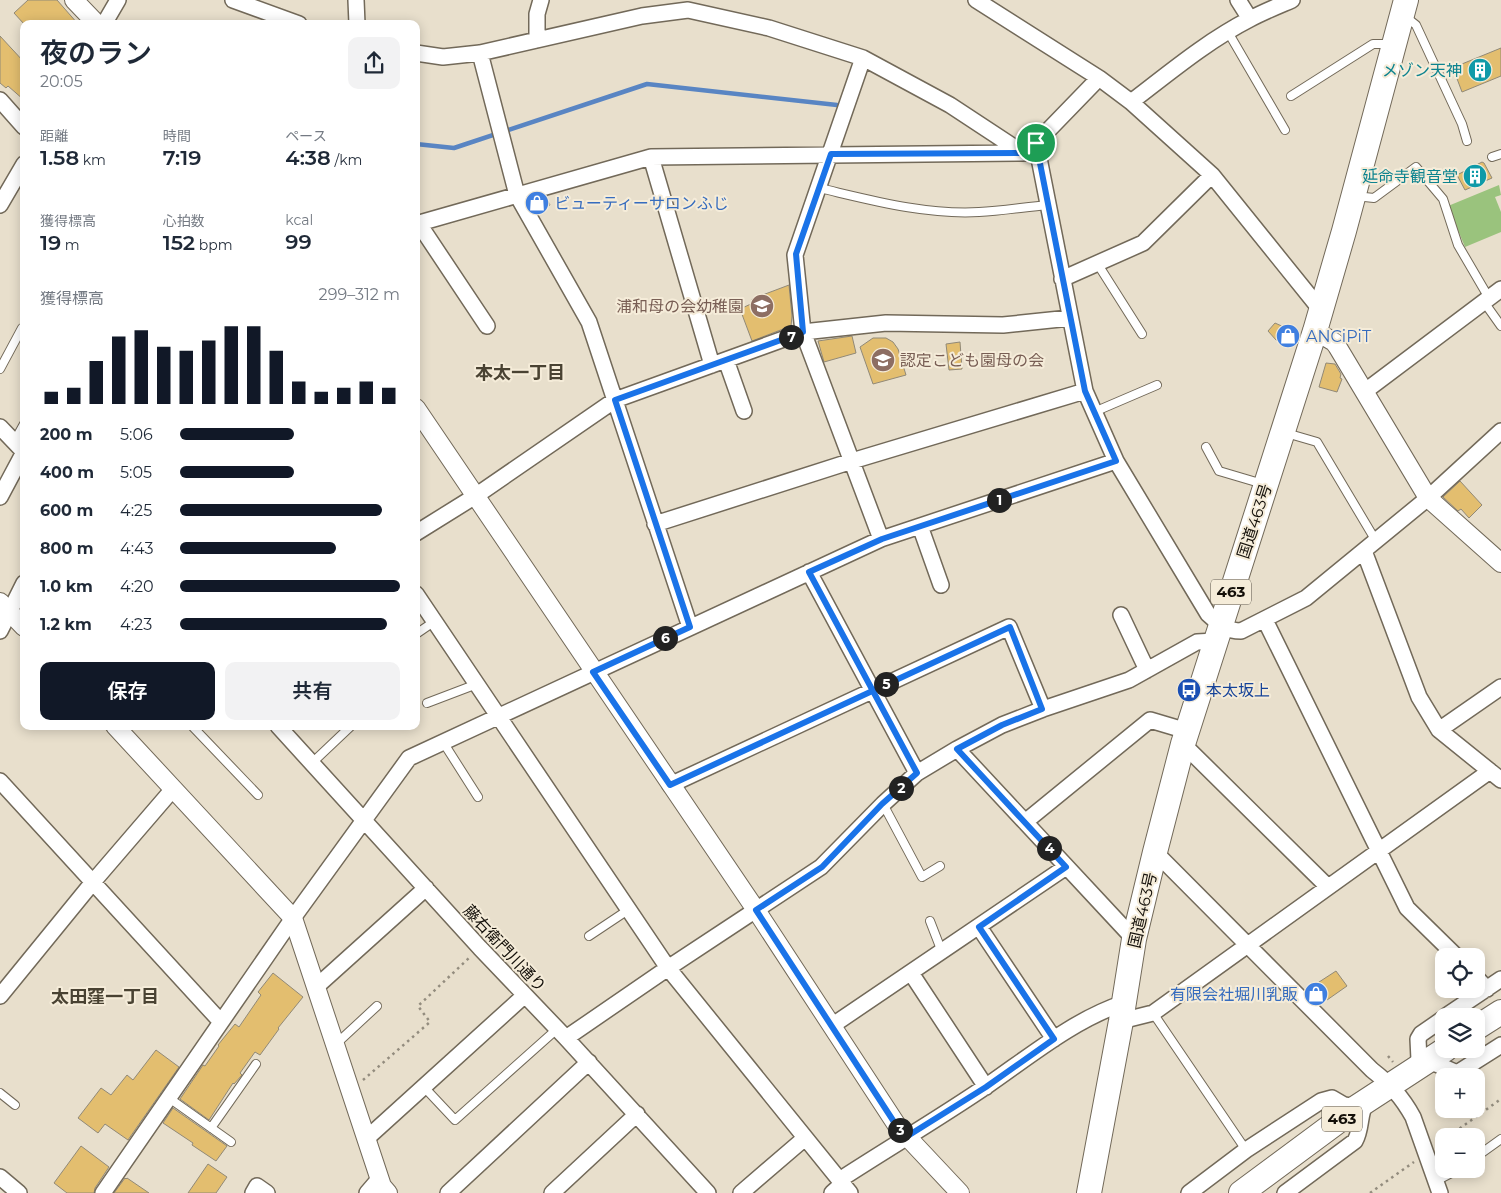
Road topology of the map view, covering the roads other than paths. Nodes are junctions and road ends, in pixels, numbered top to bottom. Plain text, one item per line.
1 (74, 0) edge
2 (118, 0) edge
3 (233, 0) edge
4 (356, 0) edge
5 (541, 0) edge
6 (976, 0) edge
7 (1238, 0) edge
8 (1292, 0) edge
9 (1405, 7) edge
10 (1250, 19) junction
11 (93, 20) edge
12 (106, 20) edge
13 (288, 20) edge
14 (357, 20) edge
15 (1228, 32) junction
16 (537, 40) junction
17 (1395, 43) junction
18 (480, 53) junction
19 (420, 54) edge
20 (864, 58) junction
21 (1099, 78) junction
22 (1291, 96) dead end
23 (0, 100) edge
24 (1131, 102) junction
25 (20, 122) edge
26 (1286, 130) dead end
27 (1467, 142) dead end
28 (1036, 143) junction
29 (1023, 153) junction
30 (831, 154) junction
31 (1501, 154) edge
32 (652, 157) junction
33 (1492, 158) dead end
34 (20, 171) edge
35 (1212, 175) junction
36 (819, 188) junction
37 (517, 194) junction
38 (1353, 196) junction
39 (0, 205) edge
40 (1048, 205) junction
41 (420, 223) edge
42 (420, 227) edge
43 (1097, 263) junction
44 (1062, 279) junction
45 (1491, 296) edge
46 (1070, 318) junction
47 (1318, 320) junction
48 (487, 326) dead end
49 (1501, 326) edge
50 (20, 332) edge
51 (803, 332) junction
52 (1142, 334) dead end
53 (719, 362) junction
54 (0, 369) edge
55 (1158, 385) dead end
56 (1085, 391) junction
57 (1364, 392) junction
58 (615, 400) junction
59 (744, 411) dead end
60 (1094, 412) junction
61 (420, 414) edge
62 (0, 427) edge
63 (1501, 431) edge
64 (1283, 432) junction
65 (1206, 447) dead end
66 (20, 449) edge
67 (852, 461) junction
68 (1116, 461) junction
69 (1266, 485) junction
70 (477, 495) junction
71 (0, 497) edge
72 (1428, 498) junction
73 (656, 524) junction
74 (920, 526) junction
75 (420, 531) edge
76 (882, 539) junction
77 (1376, 541) junction
78 (1364, 551) junction
79 (1501, 564) edge
80 (809, 572) junction
81 (941, 585) dead end
82 (20, 588) edge
83 (420, 600) edge
84 (5, 607) edge
85 (1121, 615) dead end
86 (1265, 620) junction
87 (435, 621) junction
88 (20, 623) edge
89 (690, 627) junction
90 (0, 631) edge
91 (420, 631) edge
92 (1218, 634) junction
93 (1147, 670) junction
94 (593, 672) junction
95 (477, 684) junction
96 (1501, 687) edge
97 (872, 690) junction
98 (427, 703) dead end
99 (1042, 709) junction
100 (499, 716) junction
101 (119, 730) edge
102 (196, 730) edge
103 (282, 730) edge
104 (347, 730) edge
105 (1440, 730) junction
106 (1185, 738) junction
107 (443, 742) junction
108 (957, 749) junction
109 (312, 763) junction
110 (917, 773) junction
111 (1496, 775) edge
112 (0, 781) edge
113 (670, 785) junction
114 (173, 789) junction
115 (258, 795) dead end
116 (478, 797) dead end
117 (882, 804) junction
118 (365, 820) junction
119 (1025, 822) junction
120 (1379, 851) junction
121 (1155, 852) junction
122 (940, 866) dead end
123 (1066, 867) junction
124 (93, 882) junction
125 (1328, 887) junction
126 (426, 888) junction
127 (628, 910) junction
128 (756, 910) junction
129 (293, 918) junction
130 (930, 921) dead end
131 (979, 927) junction
132 (589, 936) dead end
133 (1134, 939) junction
134 (1247, 945) junction
135 (1448, 948) edge
136 (942, 952) junction
137 (668, 968) junction
138 (910, 973) junction
139 (1501, 979) edge
140 (316, 987) junction
141 (1487, 989) joint
142 (525, 995) junction
143 (0, 996) edge
144 (376, 1006) dead end
145 (1458, 1008) edge
146 (1122, 1012) junction
147 (1153, 1012) junction
148 (1501, 1012) edge
149 (221, 1022) junction
150 (1485, 1022) edge
151 (1435, 1024) edge
152 (832, 1026) junction
153 (561, 1033) junction
154 (1054, 1039) junction
155 (335, 1045) junction
156 (1501, 1045) edge
157 (1435, 1056) edge
158 (589, 1062) junction
159 (256, 1064) dead end
160 (1421, 1066) junction
161 (1391, 1085) junction
162 (423, 1086) junction
163 (986, 1087) junction
164 (0, 1093) edge
165 (169, 1098) junction
166 (1362, 1104) junction
167 (15, 1106) dead end
168 (637, 1114) junction
169 (211, 1128) junction
170 (906, 1137) junction
171 (804, 1138) junction
172 (366, 1139) junction
173 (1501, 1139) edge
174 (231, 1142) dead end
175 (1246, 1150) junction
176 (1485, 1151) edge
177 (0, 1177) edge
178 (1448, 1178) edge
179 (384, 1186) edge
180 (1438, 1187) edge
181 (842, 1190) edge
182 (19, 1193) edge
183 (103, 1193) edge
184 (253, 1193) edge
185 (267, 1193) edge
186 (367, 1193) edge
187 (448, 1193) edge
188 (552, 1193) edge
189 (708, 1193) edge
190 (741, 1193) edge
191 (960, 1193) edge
192 (1089, 1193) edge
193 (1189, 1193) edge
194 (1241, 1193) edge
195 (1285, 1193) edge

1 - 11 street
2 - 12 street
3 - 13 street
4 - 14 street
5 - 16 street
6 - 21 street
7 - 10 street
8 - 10 street
9 - 17 highway, 国道463号 / 463
9 - 27 lane
10 - 15 street
15 - 24 street
15 - 26 lane
16 - 18 street
16 - 20 street
17 - 22 lane
17 - 38 highway, 国道463号 / 463
18 - 19 street
18 - 37 street
20 - 29 street
20 - 30 street
21 - 24 street
21 - 28 street
23 - 25 street
24 - 35 street
28 - 29 street
28 - 40 street
29 - 30 street
30 - 32 street
30 - 36 street
31 - 33 lane
32 - 37 street
32 - 53 street
34 - 39 street
35 - 43 street
35 - 47 street
36 - 40 lane
36 - 51 street
37 - 41 street
37 - 58 street
38 - 45 lane
38 - 47 highway, 国道463号 / 463
40 - 44 street
42 - 48 street
43 - 44 street
43 - 52 lane
44 - 46 street
45 - 49 lane
45 - 57 street
46 - 51 street
46 - 56 street
47 - 57 street
47 - 64 highway, 国道463号 / 463
50 - 54 lane
51 - 53 street
51 - 67 street
53 - 58 street
53 - 59 street
55 - 60 lane
56 - 60 street
56 - 67 street
57 - 72 street
58 - 70 street
58 - 73 street
60 - 68 street
61 - 70 street
62 - 66 street
63 - 72 street
64 - 69 highway, 国道463号 / 463
64 - 77 lane
65 - 69 lane
66 - 71 street
67 - 73 street
67 - 76 street
68 - 74 street
68 - 92 street
69 - 92 highway, 国道463号 / 463
70 - 75 street
70 - 94 street
72 - 77 street
72 - 79 street
73 - 89 street
74 - 76 street
74 - 81 street
76 - 80 street
77 - 78 street
78 - 86 street
78 - 105 street
80 - 89 street
80 - 97 street
82 - 84 street
83 - 87 street
84 - 88 street
84 - 90 street
85 - 93 street
86 - 92 street
86 - 120 street
87 - 91 lane
87 - 95 street
89 - 94 street
92 - 93 street
92 - 106 highway, 国道463号 / 463
93 - 99 street
94 - 100 street
94 - 113 street
95 - 98 lane
95 - 100 street
96 - 105 street
97 - 99 street
97 - 110 street
97 - 113 street
99 - 108 street
100 - 107 street
100 - 127 street
101 - 114 street
102 - 115 lane
103 - 109 street, 藤右衛門川通り
104 - 109 lane
105 - 111 street
106 - 119 street
106 - 121 highway, 国道463号 / 463
106 - 125 street
107 - 116 lane
107 - 118 street
108 - 110 street
108 - 119 street
109 - 118 street, 藤右衛門川通り
110 - 117 street
111 - 120 street
112 - 124 street
113 - 128 street
114 - 124 street
114 - 129 street
117 - 122 lane
117 - 128 street
118 - 126 street, 藤右衛門川通り
118 - 129 street
119 - 123 street
120 - 125 street
120 - 135 street
121 - 133 highway, 国道463号 / 463
121 - 134 street
123 - 131 street
123 - 133 street
124 - 143 street
124 - 149 street
125 - 134 street
126 - 140 street
126 - 142 street, 藤右衛門川通り
127 - 132 lane
127 - 137 street
128 - 137 street
128 - 152 street
129 - 140 street
129 - 149 street
130 - 136 lane
131 - 136 street
131 - 154 street
133 - 146 highway, 国道463号 / 463
134 - 147 street
134 - 161 street
136 - 138 street
137 - 153 street
137 - 171 street
138 - 152 street
138 - 163 street
139 - 141 street
140 - 155 street
141 - 145 street
142 - 153 street, 藤右衛門川通り
142 - 162 street
144 - 155 lane
146 - 147 street
146 - 154 street
146 - 192 highway, 国道463号 / 463
147 - 175 lane
148 - 150 highway
149 - 165 street
151 - 160 street
152 - 170 street
153 - 158 street, 藤右衛門川通り
153 - 162 lane
154 - 163 street
155 - 172 street
156 - 160 street
157 - 160 highway, 463
158 - 168 street, 藤右衛門川通り
158 - 187 street
159 - 169 lane
160 - 161 highway, 463
161 - 166 highway, 463
161 - 180 street
162 - 172 street
163 - 170 street
164 - 167 lane
165 - 169 lane
165 - 183 street
166 - 175 street
166 - 194 highway, 463
166 - 195 street
168 - 188 street
168 - 189 street, 藤右衛門川通り
169 - 174 lane
170 - 181 street
170 - 191 street
171 - 181 street
171 - 190 street
172 - 179 street
173 - 176 lane
175 - 193 street
177 - 182 street
178 - 180 lane
179 - 186 street
184 - 185 street

